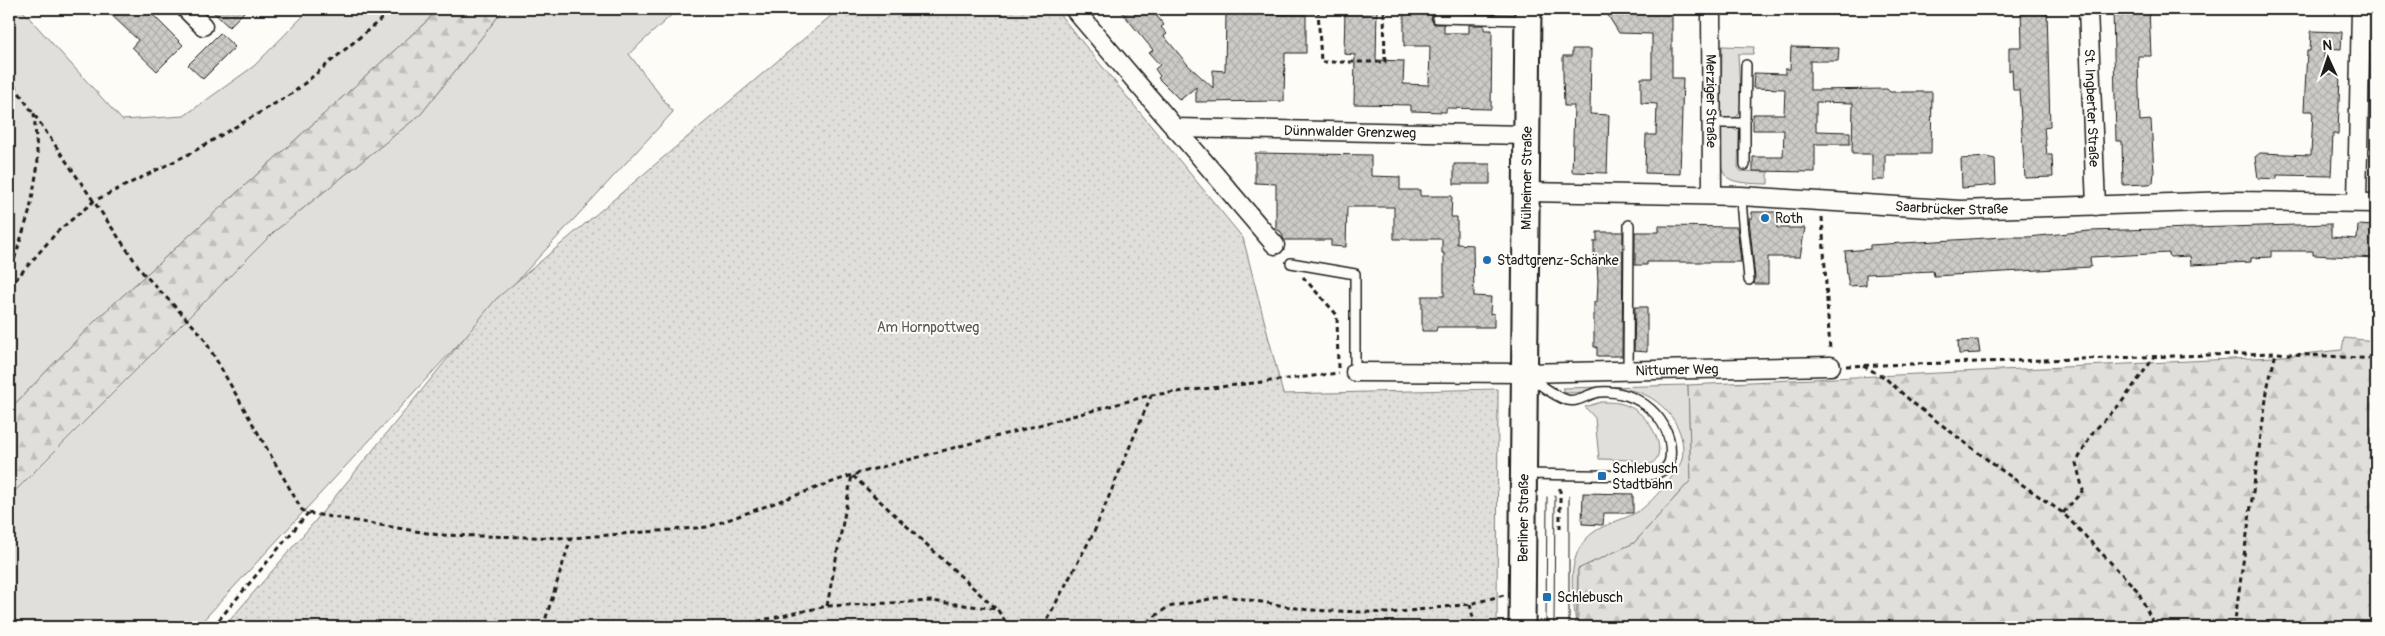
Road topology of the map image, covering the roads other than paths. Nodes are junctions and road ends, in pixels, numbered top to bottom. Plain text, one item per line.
1 (186, 9) edge
2 (1074, 9) edge
3 (1711, 9) edge
4 (2088, 9) edge
5 (2361, 9) edge
6 (1528, 14) edge
7 (1438, 18) dead end
8 (203, 26) dead end
9 (1746, 65) dead end
10 (1711, 123) junction
11 (1745, 123) junction
12 (1174, 128) junction
13 (1527, 135) junction
14 (1745, 164) dead end
15 (1526, 192) junction
16 (1712, 195) junction
17 (1740, 196) junction
18 (2357, 202) junction
19 (2376, 203) edge
20 (2096, 206) junction
21 (1629, 225) dead end
22 (1275, 245) dead end
23 (1291, 263) road end
24 (1749, 280) dead end
25 (1830, 366) road end
26 (1628, 372) junction
27 (1347, 373) joint
28 (1524, 373) junction
29 (1524, 409) joint
30 (1532, 474) junction
31 (1522, 627) edge

1 - 8 street
2 - 12 street
3 - 10 street, Merziger Straße
4 - 20 street, St. Ingberter Straße
5 - 18 street
6 - 7 lane
6 - 13 main road, Mülheimer Straße
9 - 11 lane
10 - 11 lane
10 - 16 street, Merziger Straße
11 - 14 lane
12 - 13 street, Dünnwalder Grenzweg
12 - 22 street
13 - 15 main road, Mülheimer Straße
15 - 16 street, Saarbrücker Straße
15 - 28 main road, Mülheimer Straße
16 - 17 street, Saarbrücker Straße
17 - 20 street, Saarbrücker Straße
17 - 24 lane
18 - 19 street, Saarbrücker Straße
18 - 20 street, Saarbrücker Straße
21 - 26 lane
23 - 27 lane
25 - 26 street, Nittumer Weg
26 - 28 street, Nittumer Weg
27 - 28 street
28 - 29 main road, Mülheimer Straße
28 - 30 lane
29 - 30 main road, Berliner Straße
30 - 31 main road, Berliner Straße

